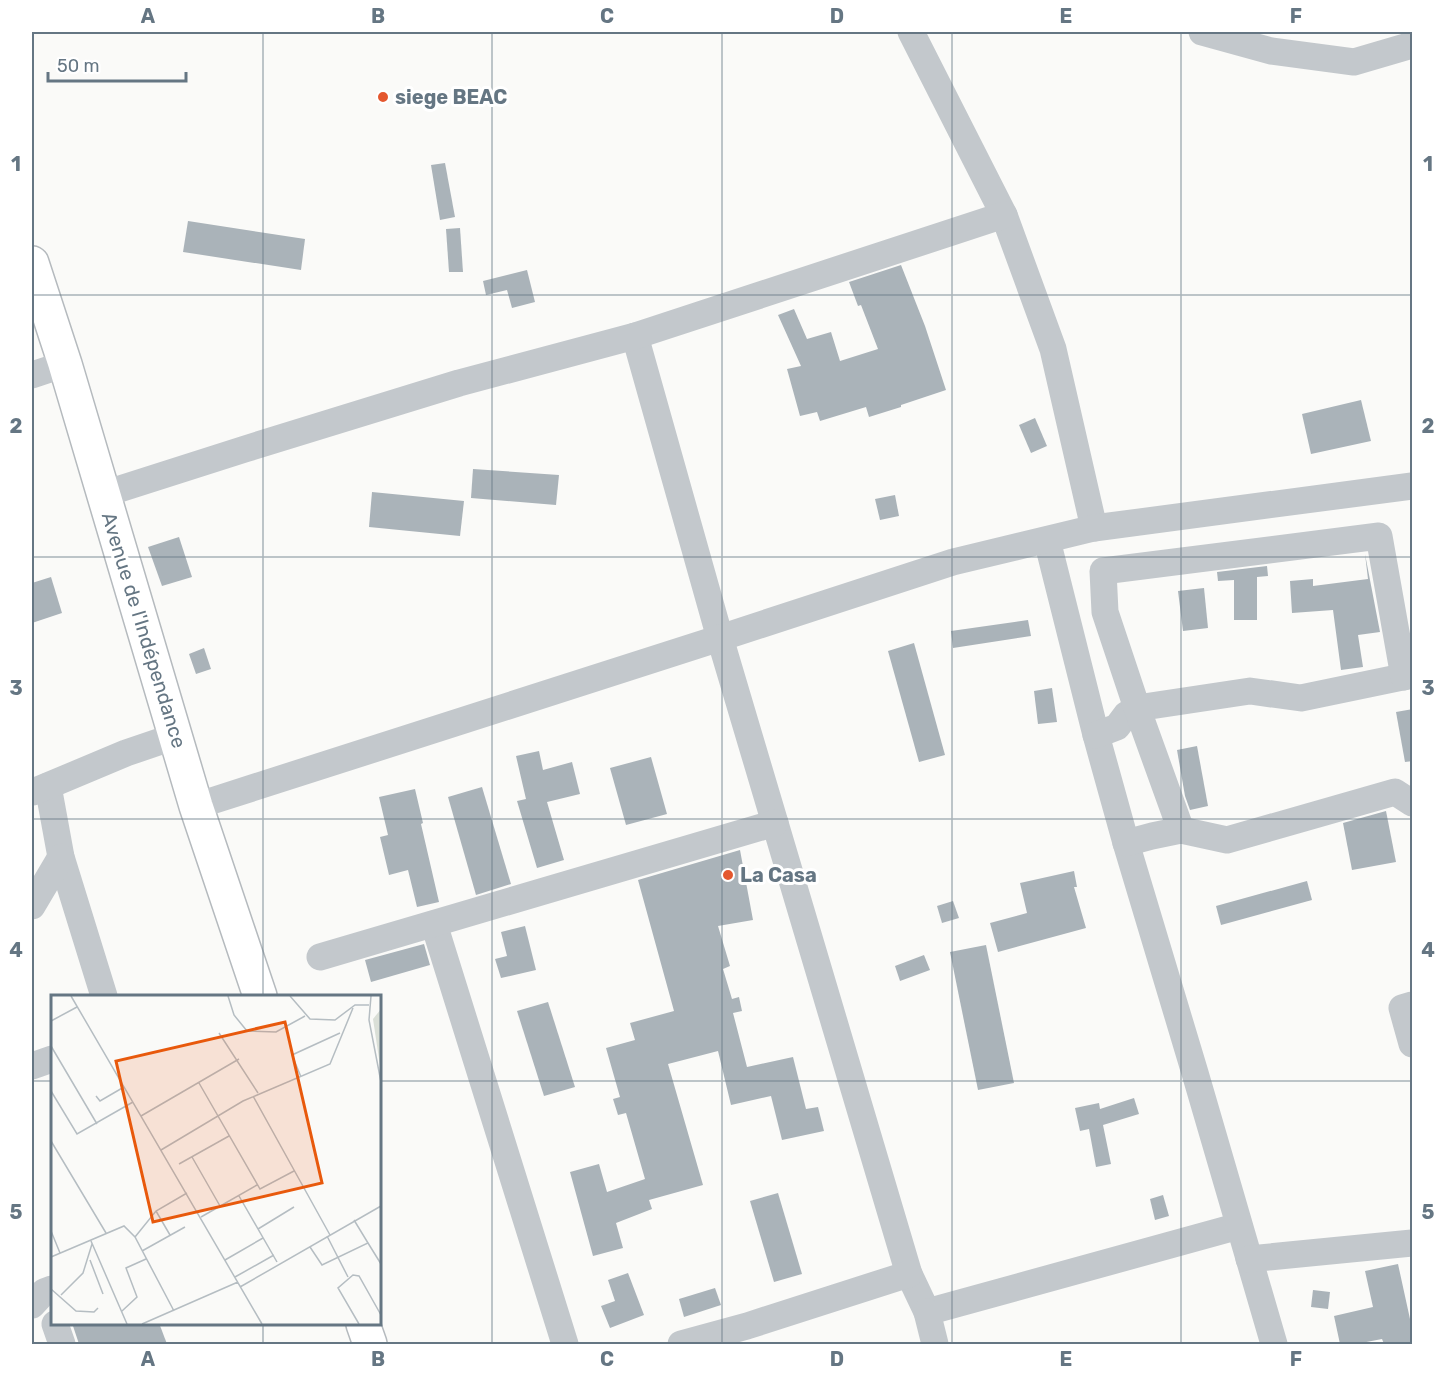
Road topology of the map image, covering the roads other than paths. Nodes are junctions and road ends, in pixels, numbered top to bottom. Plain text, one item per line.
1 (910, 32) edge
2 (1202, 32) edge
3 (1413, 45) edge
4 (1004, 214) junction
5 (32, 263) edge
6 (635, 336) junction
7 (65, 364) junction
8 (32, 375) edge
9 (1413, 486) edge
10 (104, 494) junction
11 (1094, 528) junction
12 (1047, 540) junction
13 (720, 638) junction
14 (1408, 676) edge
15 (1137, 708) junction
16 (1096, 735) junction
17 (176, 736) junction
18 (40, 790) edge
19 (1413, 803) edge
20 (196, 806) junction
21 (775, 823) junction
22 (1181, 830) junction
23 (1126, 843) junction
24 (62, 857) junction
25 (32, 906) edge
26 (434, 924) junction
27 (320, 957) dead end
28 (104, 995) edge
29 (260, 995) edge
30 (1413, 1005) edge
31 (1413, 1044) edge
32 (51, 1059) edge
33 (32, 1066) edge
34 (1239, 1226) junction
35 (1413, 1243) edge
36 (1249, 1259) junction
37 (909, 1274) junction
38 (927, 1312) junction
39 (56, 1325) edge
40 (364, 1325) edge
41 (750, 1335) edge
42 (62, 1344) edge
43 (369, 1344) edge
44 (565, 1344) edge
45 (681, 1344) edge
46 (935, 1344) edge
47 (1274, 1344) edge

1 - 4 street
2 - 3 street
4 - 6 street
4 - 11 street
5 - 7 main road, Avenue de l'Indépendance
6 - 10 street
6 - 13 street
7 - 8 street
7 - 10 main road, Avenue de l'Indépendance
9 - 11 street
10 - 17 main road, Avenue de l'Indépendance
11 - 12 street
12 - 13 street
12 - 16 street
13 - 20 street
13 - 21 street
14 - 15 street
14 - 15 street
15 - 16 street
15 - 22 street
16 - 23 street
17 - 18 street
17 - 20 main road, Avenue de l'Indépendance
18 - 24 street
19 - 22 street
20 - 29 main road, Avenue de l'Indépendance
21 - 26 street
21 - 37 street
22 - 23 street
23 - 34 street
24 - 25 street
24 - 28 street
26 - 27 street
26 - 44 street
30 - 31 street
32 - 33 street
34 - 36 street
34 - 38 street
35 - 36 street
36 - 47 street
37 - 38 street
37 - 41 street
38 - 46 street
39 - 42 street
40 - 43 main road
41 - 45 street

